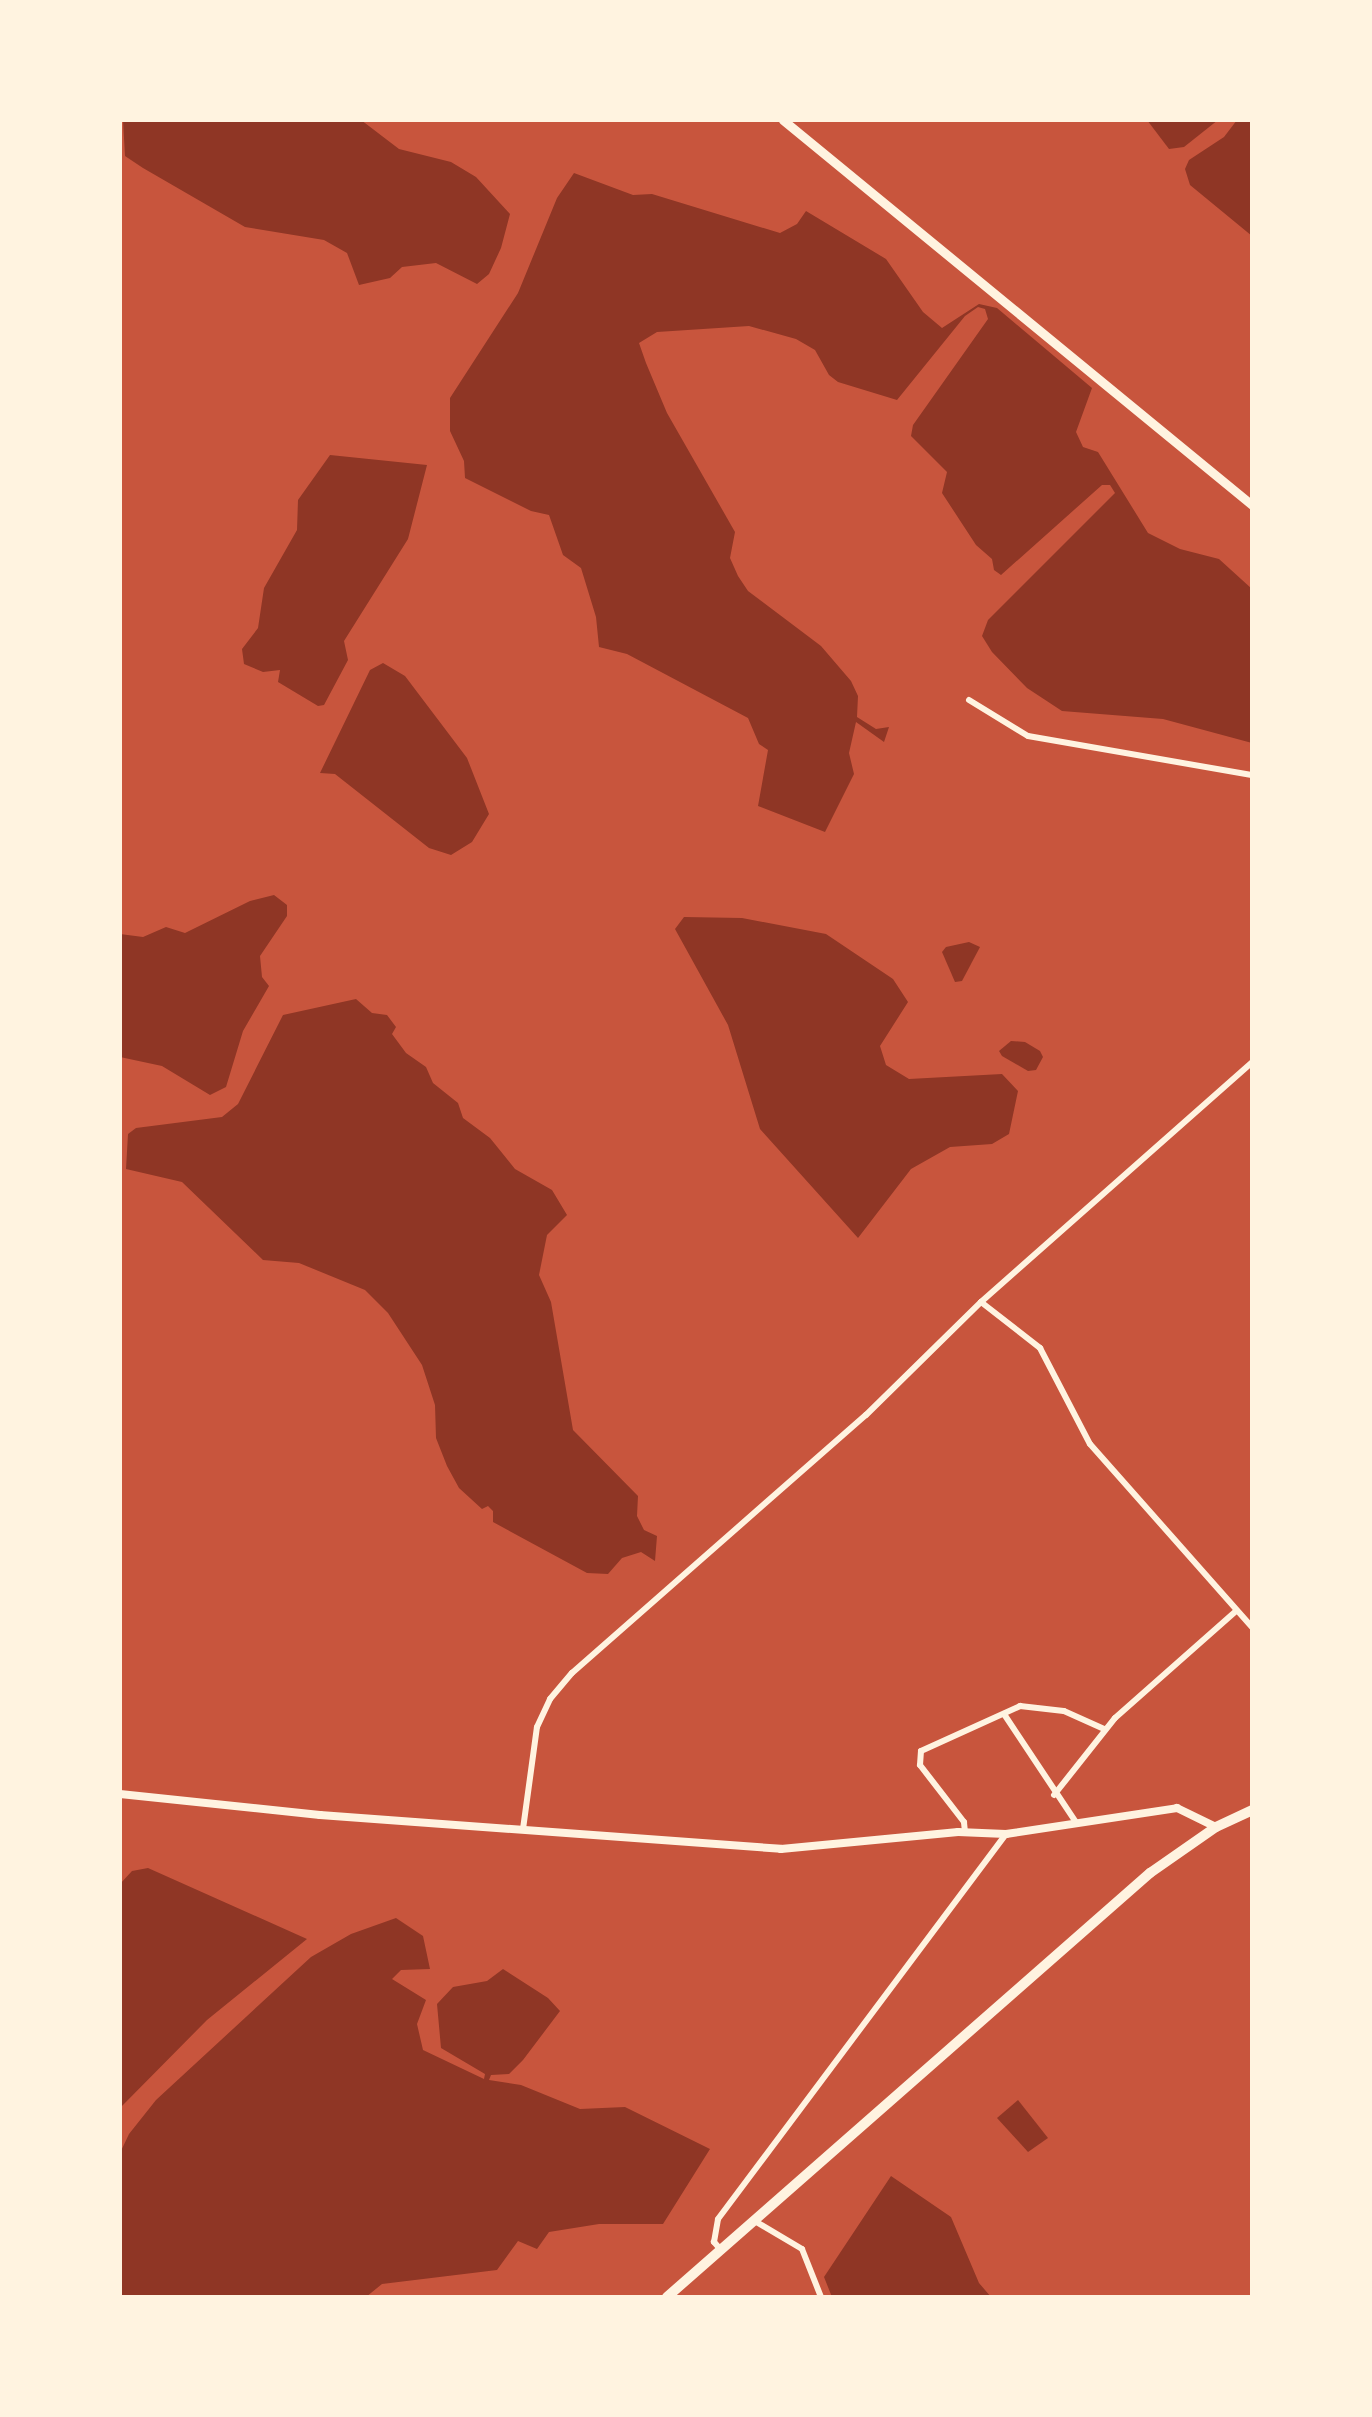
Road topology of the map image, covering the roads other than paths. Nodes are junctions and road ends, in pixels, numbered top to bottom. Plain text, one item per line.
1 (783, 120) edge
2 (1252, 505) edge
3 (968, 700) dead end
4 (1252, 775) edge
5 (1252, 1062) edge
6 (981, 1302) junction
7 (1236, 1611) junction
8 (1252, 1627) edge
9 (1004, 1714) junction
10 (1104, 1729) junction
11 (120, 1794) edge
12 (1054, 1794) junction
13 (1252, 1810) edge
14 (1077, 1824) junction
15 (1216, 1827) junction
16 (523, 1829) junction
17 (966, 1832) junction
18 (1006, 1834) junction
19 (752, 2219) junction
20 (721, 2250) junction
21 (666, 2297) edge
22 (820, 2297) edge

1 - 2 main road
3 - 4 street
5 - 6 street
6 - 7 street
6 - 16 street
7 - 8 street
7 - 10 street
9 - 10 street
9 - 12 street
9 - 17 street
10 - 12 street
11 - 16 street
12 - 14 street
13 - 15 main road
14 - 15 street
14 - 18 street
15 - 19 main road
16 - 17 street
17 - 18 street
18 - 20 street
19 - 20 main road
19 - 22 street
20 - 21 main road

